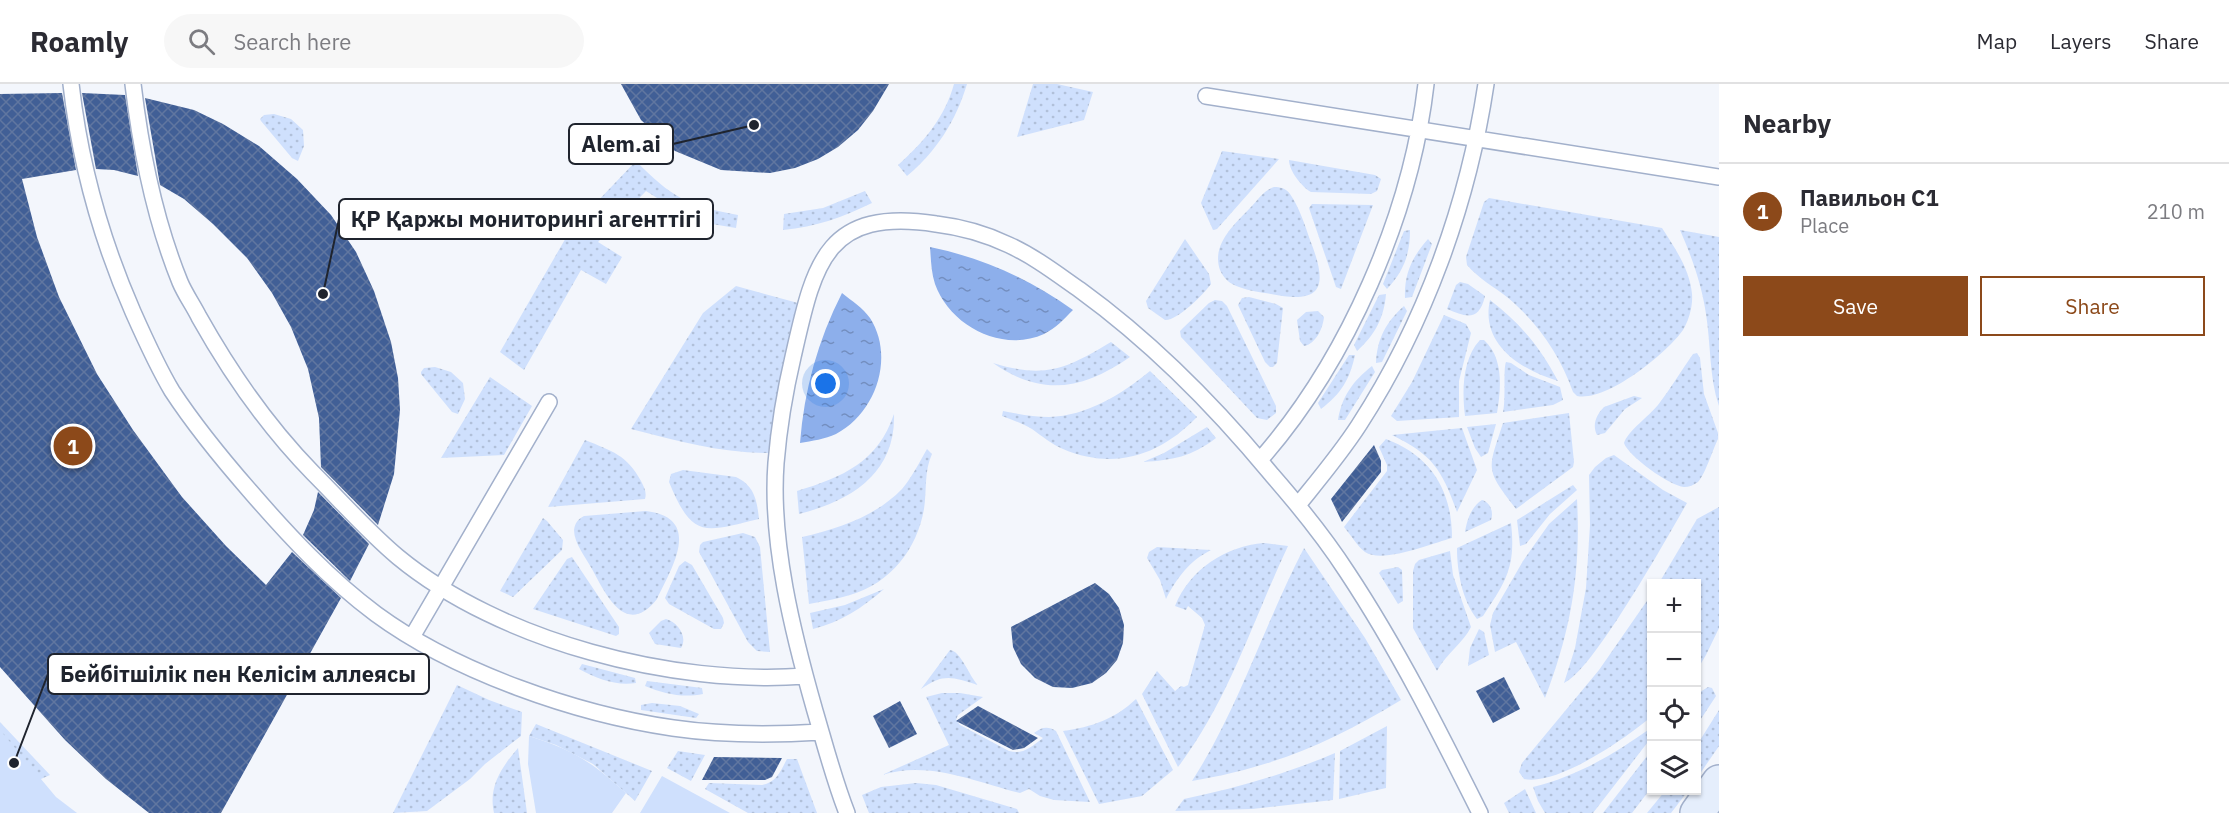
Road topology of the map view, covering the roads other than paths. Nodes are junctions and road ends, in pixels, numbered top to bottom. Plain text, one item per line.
1 (71, 84) edge
2 (133, 84) edge
3 (1426, 84) edge
4 (1486, 84) edge
5 (1206, 96) dead end
6 (1418, 130) junction
7 (1477, 138) junction
8 (1719, 177) edge
9 (549, 402) dead end
10 (1260, 460) junction
11 (1298, 506) junction
12 (442, 587) junction
13 (412, 637) junction
14 (805, 676) junction
15 (821, 732) junction
16 (1719, 782) edge
17 (847, 813) edge
18 (1480, 813) edge
19 (1696, 813) edge

1 - 13 lane
2 - 12 lane
3 - 6 lane
4 - 7 lane
5 - 6 lane
6 - 7 lane
6 - 10 lane
7 - 8 lane
7 - 11 lane
9 - 12 lane
10 - 11 lane
10 - 14 lane
11 - 18 lane
12 - 13 lane
12 - 14 lane
13 - 15 lane
14 - 15 lane
15 - 17 lane
16 - 19 street

